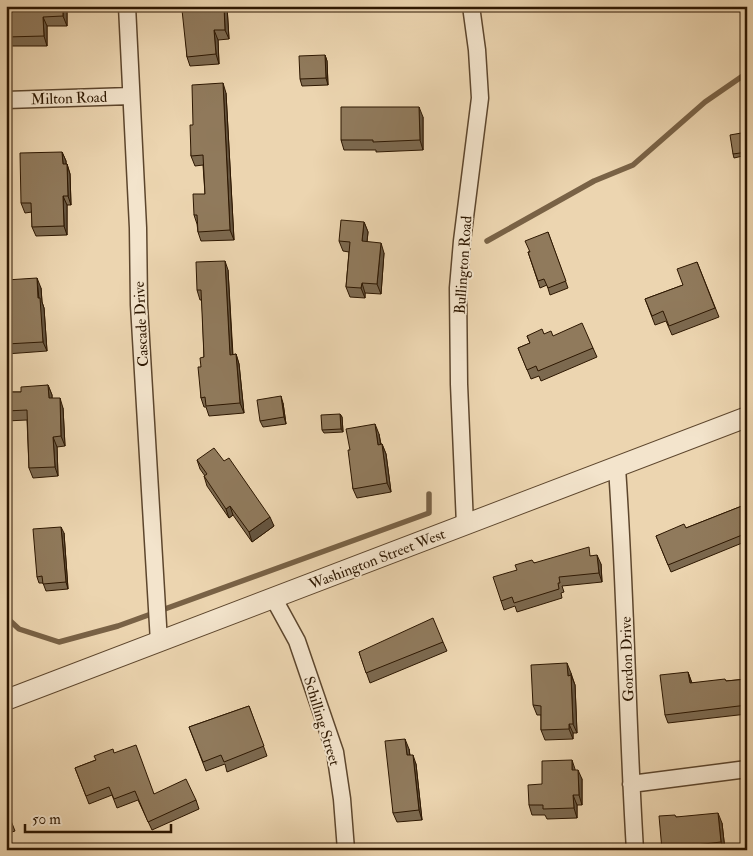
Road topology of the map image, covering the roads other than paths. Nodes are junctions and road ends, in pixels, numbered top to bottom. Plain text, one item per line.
1 (127, 6) edge
2 (471, 6) edge
3 (131, 96) junction
4 (6, 100) edge
5 (747, 418) edge
6 (617, 468) junction
7 (466, 525) junction
8 (274, 599) junction
9 (159, 642) junction
10 (6, 700) edge
11 (747, 770) edge
12 (631, 784) junction
13 (346, 850) edge
14 (635, 850) edge

1 - 3 street, Cascade Drive
2 - 7 street, Bullington Road
3 - 4 street, Milton Road
3 - 9 street, Cascade Drive
5 - 6 street, Washington Street West
6 - 7 street, Washington Street West
6 - 12 street, Gordon Drive
7 - 8 street, Washington Street West
8 - 9 street, Washington Street West
8 - 13 street, Schilling Street
9 - 10 street, Washington Street West
11 - 12 street
12 - 14 street, Gordon Drive

